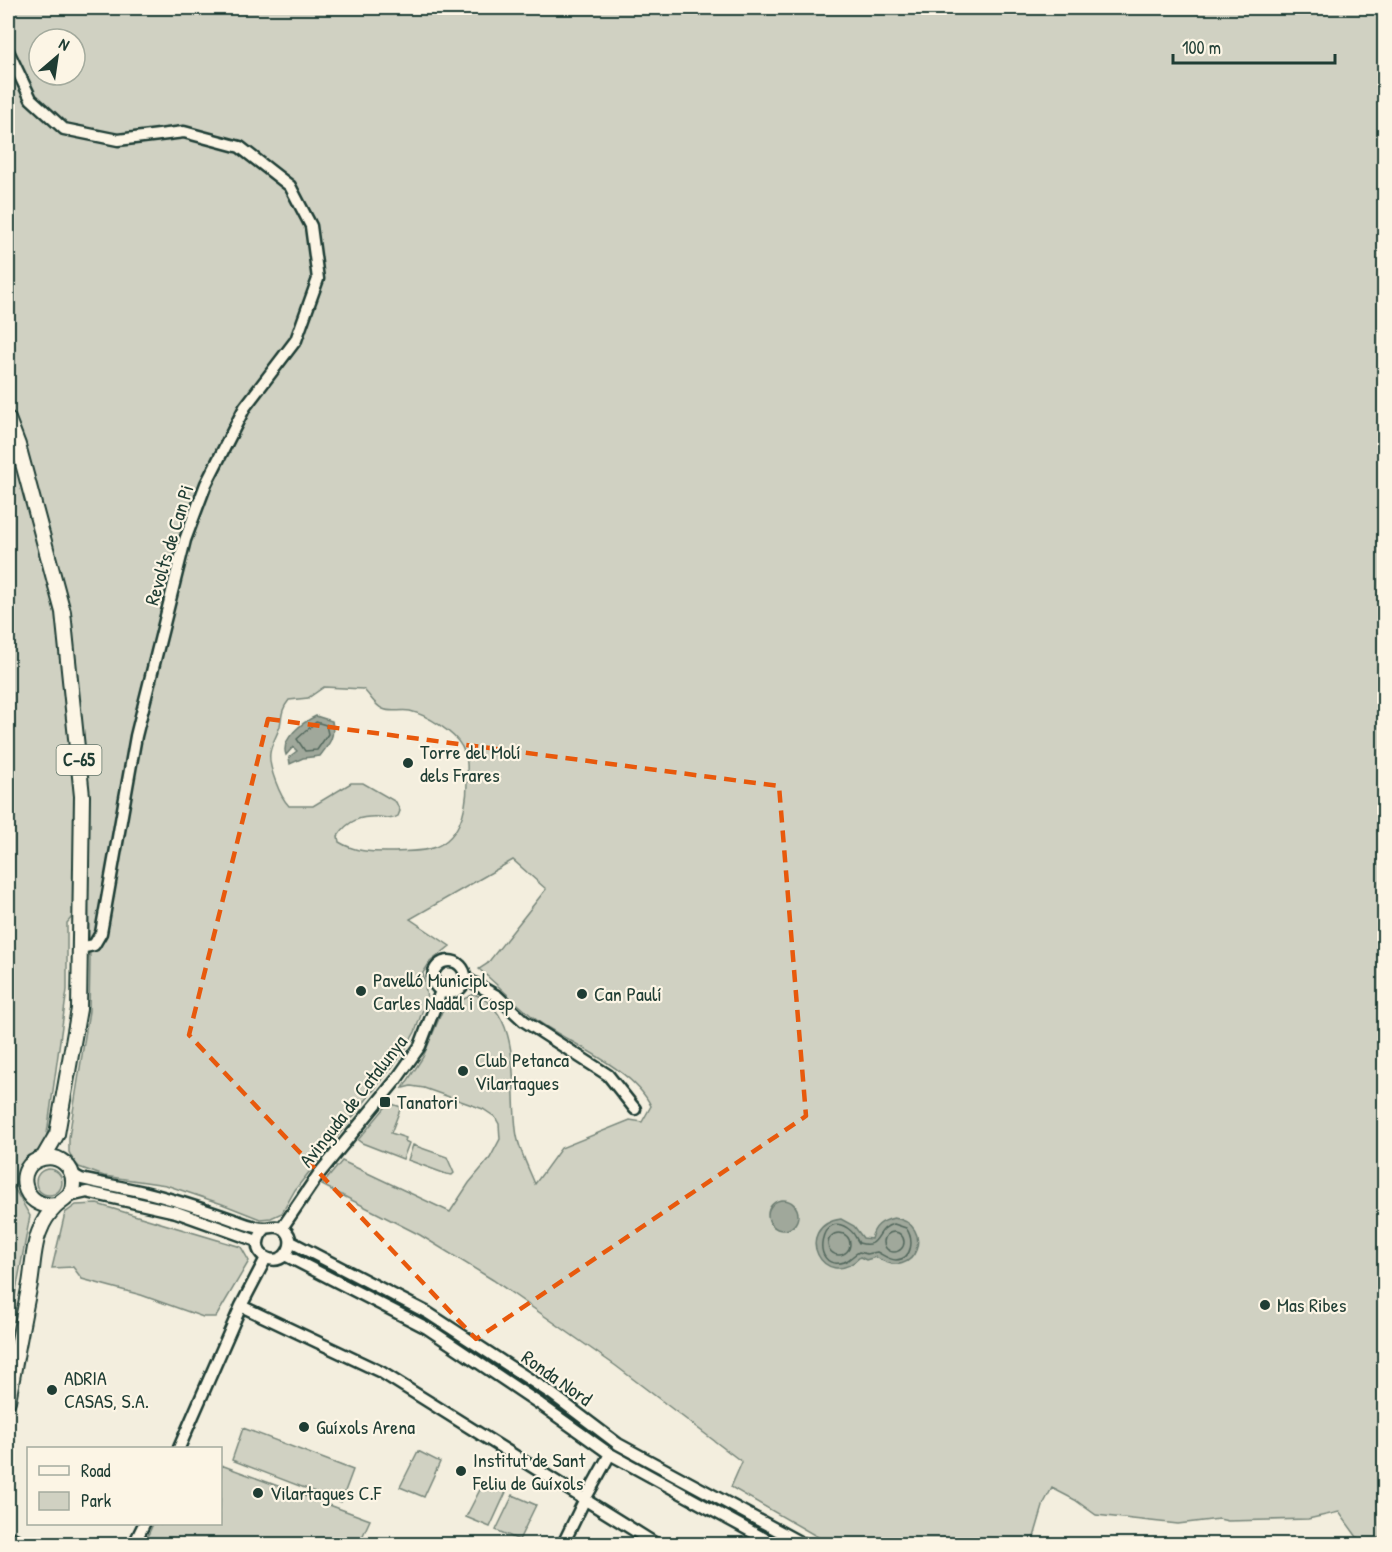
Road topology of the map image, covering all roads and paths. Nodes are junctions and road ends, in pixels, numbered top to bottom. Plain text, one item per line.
1 (8, 51) edge
2 (8, 419) edge
3 (80, 948) junction
4 (465, 978) junction
5 (441, 991) junction
6 (635, 1109) dead end
7 (57, 1134) junction
8 (43, 1158) junction
9 (68, 1168) junction
10 (69, 1196) junction
11 (34, 1201) junction
12 (56, 1205) junction
13 (266, 1228) junction
14 (282, 1228) junction
15 (39, 1231) junction
16 (257, 1241) junction
17 (291, 1242) junction
18 (285, 1255) junction
19 (266, 1258) junction
20 (241, 1306) junction
21 (8, 1401) edge
22 (180, 1447) edge
23 (610, 1455) junction
24 (584, 1501) junction
25 (144, 1525) edge
26 (8, 1536) edge
27 (755, 1540) edge
28 (15, 1544) edge
29 (134, 1545) edge
30 (563, 1545) edge
31 (656, 1545) edge
32 (774, 1545) edge
33 (803, 1545) edge

1 - 3 street, Revolts de Can Pi
2 - 3 main road, C-65
3 - 7 main road, C-65
4 - 5 street
4 - 5 street
4 - 6 street
5 - 14 street, Avinguda de Catalunya
7 - 8 main road, C-65
7 - 9 main road, C-65
8 - 9 main road
8 - 11 main road
9 - 10 main road
9 - 13 street
10 - 12 main road
10 - 16 street
11 - 12 main road
11 - 15 main road
12 - 15 main road
13 - 14 street
13 - 16 street
14 - 17 street
15 - 21 main road
16 - 19 street
17 - 18 street
17 - 33 street, Ronda Nord
18 - 19 street
18 - 23 street, Ronda Nord
19 - 20 street
20 - 22 street
20 - 24 street
23 - 24 street
23 - 27 street, Ronda Nord
24 - 30 street
24 - 31 street
25 - 29 street
26 - 28 street
27 - 32 street, Ronda Nord

